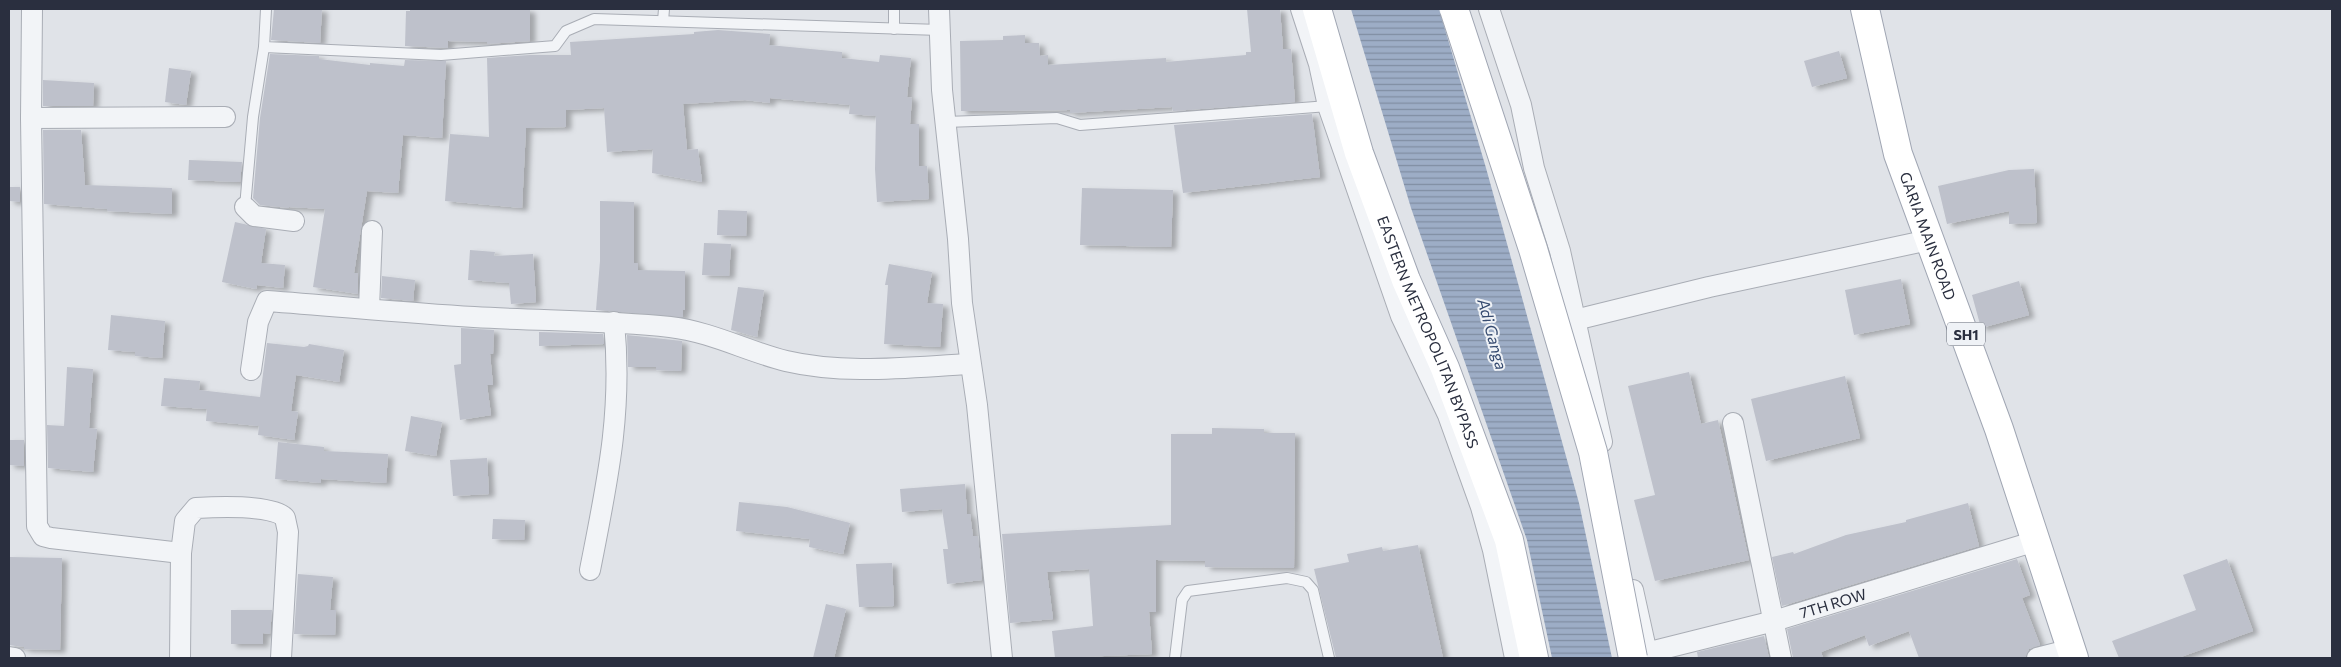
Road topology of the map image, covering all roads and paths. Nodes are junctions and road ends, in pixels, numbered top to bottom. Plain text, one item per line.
1 (32, 9) edge
2 (266, 9) edge
3 (664, 9) edge
4 (894, 9) edge
5 (940, 9) edge
6 (1301, 9) edge
7 (1317, 9) edge
8 (1454, 9) edge
9 (1489, 9) edge
10 (1865, 9) edge
11 (663, 21) junction
12 (894, 29) junction
13 (940, 30) junction
14 (264, 47) junction
15 (1328, 106) junction
16 (225, 117) dead end
17 (31, 118) junction
18 (945, 122) junction
19 (245, 207) joint
20 (294, 221) dead end
21 (372, 231) dead end
22 (1929, 240) junction
23 (369, 309) junction
24 (1575, 320) junction
25 (614, 322) junction
26 (970, 364) junction
27 (251, 370) dead end
28 (1733, 424) dead end
29 (2036, 541) junction
30 (181, 553) junction
31 (590, 570) dead end
32 (1774, 621) junction
33 (2073, 654) edge
34 (9, 657) edge
35 (1639, 657) edge
36 (15, 658) edge
37 (180, 658) edge
38 (281, 658) edge
39 (1002, 658) edge
40 (1175, 658) edge
41 (1329, 658) edge
42 (1516, 658) edge
43 (1534, 658) edge
44 (1781, 658) edge
45 (2037, 658) edge

1 - 17 street
2 - 14 lane
3 - 11 lane
4 - 12 lane
5 - 13 street
6 - 15 street
7 - 43 main road, EASTERN METROPOLITAN BYPASS
8 - 35 main road, bridge
9 - 24 street
10 - 22 main road, GARIA MAIN ROAD / SH1
11 - 12 lane
11 - 14 lane
12 - 13 lane
13 - 18 street
14 - 19 lane
15 - 18 lane
15 - 42 street
16 - 17 street
17 - 30 street
18 - 26 street
19 - 20 street
21 - 23 street
22 - 24 street
22 - 29 main road, GARIA MAIN ROAD / SH1
23 - 25 street
23 - 27 street
24 - 35 street
25 - 26 street
25 - 31 street
26 - 39 street
28 - 32 street
29 - 32 street, 7TH ROW
29 - 33 main road, GARIA MAIN ROAD / SH1
30 - 37 street
30 - 38 street
32 - 35 street, 7TH ROW
32 - 44 street
33 - 45 street
34 - 36 street
40 - 41 lane

